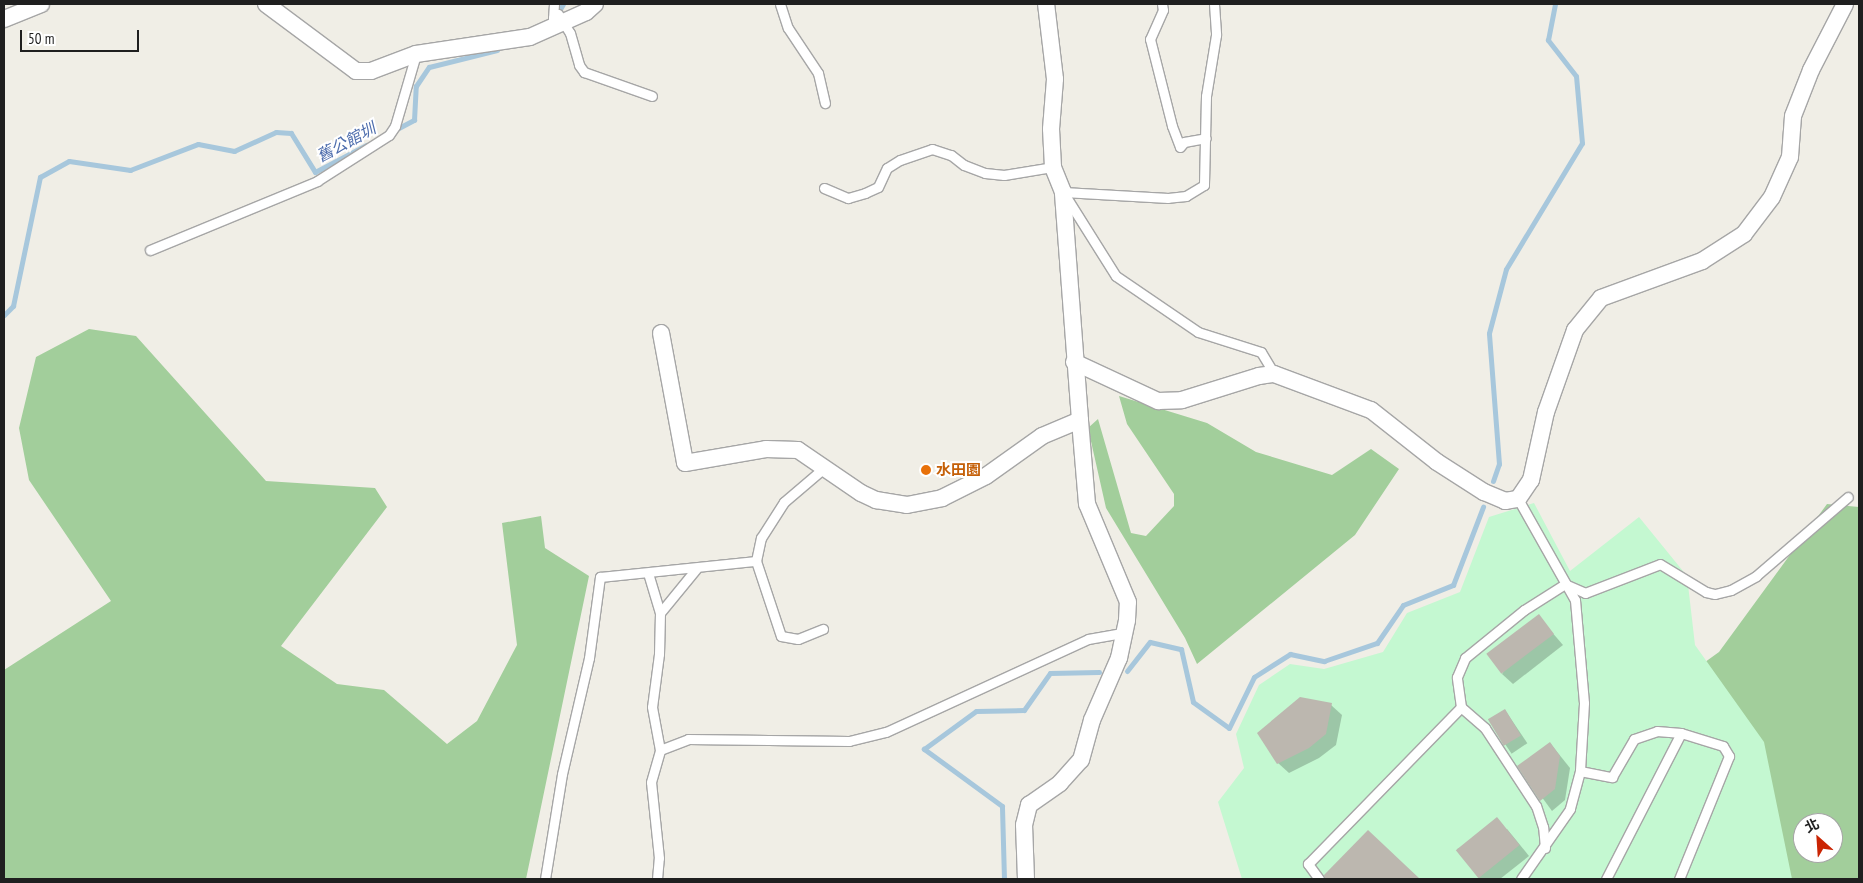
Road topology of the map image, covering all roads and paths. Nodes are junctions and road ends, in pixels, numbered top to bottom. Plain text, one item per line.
1 (41, 4) edge
2 (266, 4) edge
3 (554, 4) edge
4 (595, 4) edge
5 (780, 4) edge
6 (1046, 4) edge
7 (1162, 4) edge
8 (1206, 4) edge
9 (1845, 4) edge
10 (1215, 7) edge
11 (4, 19) edge
12 (562, 22) junction
13 (416, 54) junction
14 (652, 96) dead end
15 (825, 103) dead end
16 (1206, 138) junction
17 (1053, 167) junction
18 (824, 188) dead end
19 (1063, 192) junction
20 (150, 250) dead end
21 (661, 333) dead end
22 (1074, 362) junction
23 (1274, 374) junction
24 (1080, 420) junction
25 (824, 468) junction
26 (1848, 497) dead end
27 (1518, 499) junction
28 (756, 561) junction
29 (696, 569) junction
30 (648, 573) junction
31 (1565, 584) junction
32 (660, 613) junction
33 (823, 628) dead end
34 (1123, 633) junction
35 (1461, 707) junction
36 (1680, 733) junction
37 (660, 750) junction
38 (1580, 772) junction
39 (1545, 848) junction
40 (546, 879) edge
41 (657, 879) edge
42 (1026, 879) edge
43 (1319, 879) edge
44 (1521, 879) edge
45 (1606, 879) edge
46 (1679, 879) edge

1 - 11 street
2 - 13 street
3 - 12 lane
4 - 12 street
5 - 15 lane
6 - 17 street
7 - 16 lane
8 - 10 lane
9 - 27 street
10 - 16 lane
12 - 13 street
12 - 14 lane
13 - 20 lane
16 - 19 lane
17 - 18 lane
17 - 19 street
19 - 22 street
19 - 23 lane
21 - 25 street
22 - 23 street
22 - 24 street
23 - 27 street
24 - 25 street
24 - 34 street
25 - 28 lane
26 - 31 lane
27 - 31 lane
28 - 29 lane
28 - 33 lane
29 - 30 lane
29 - 32 lane
30 - 32 lane
30 - 40 lane
31 - 35 lane
31 - 38 lane
32 - 37 lane
34 - 37 lane
34 - 42 street
35 - 39 lane
35 - 43 lane
36 - 38 lane
36 - 45 lane
36 - 46 lane
37 - 41 lane
38 - 39 lane
39 - 44 lane

